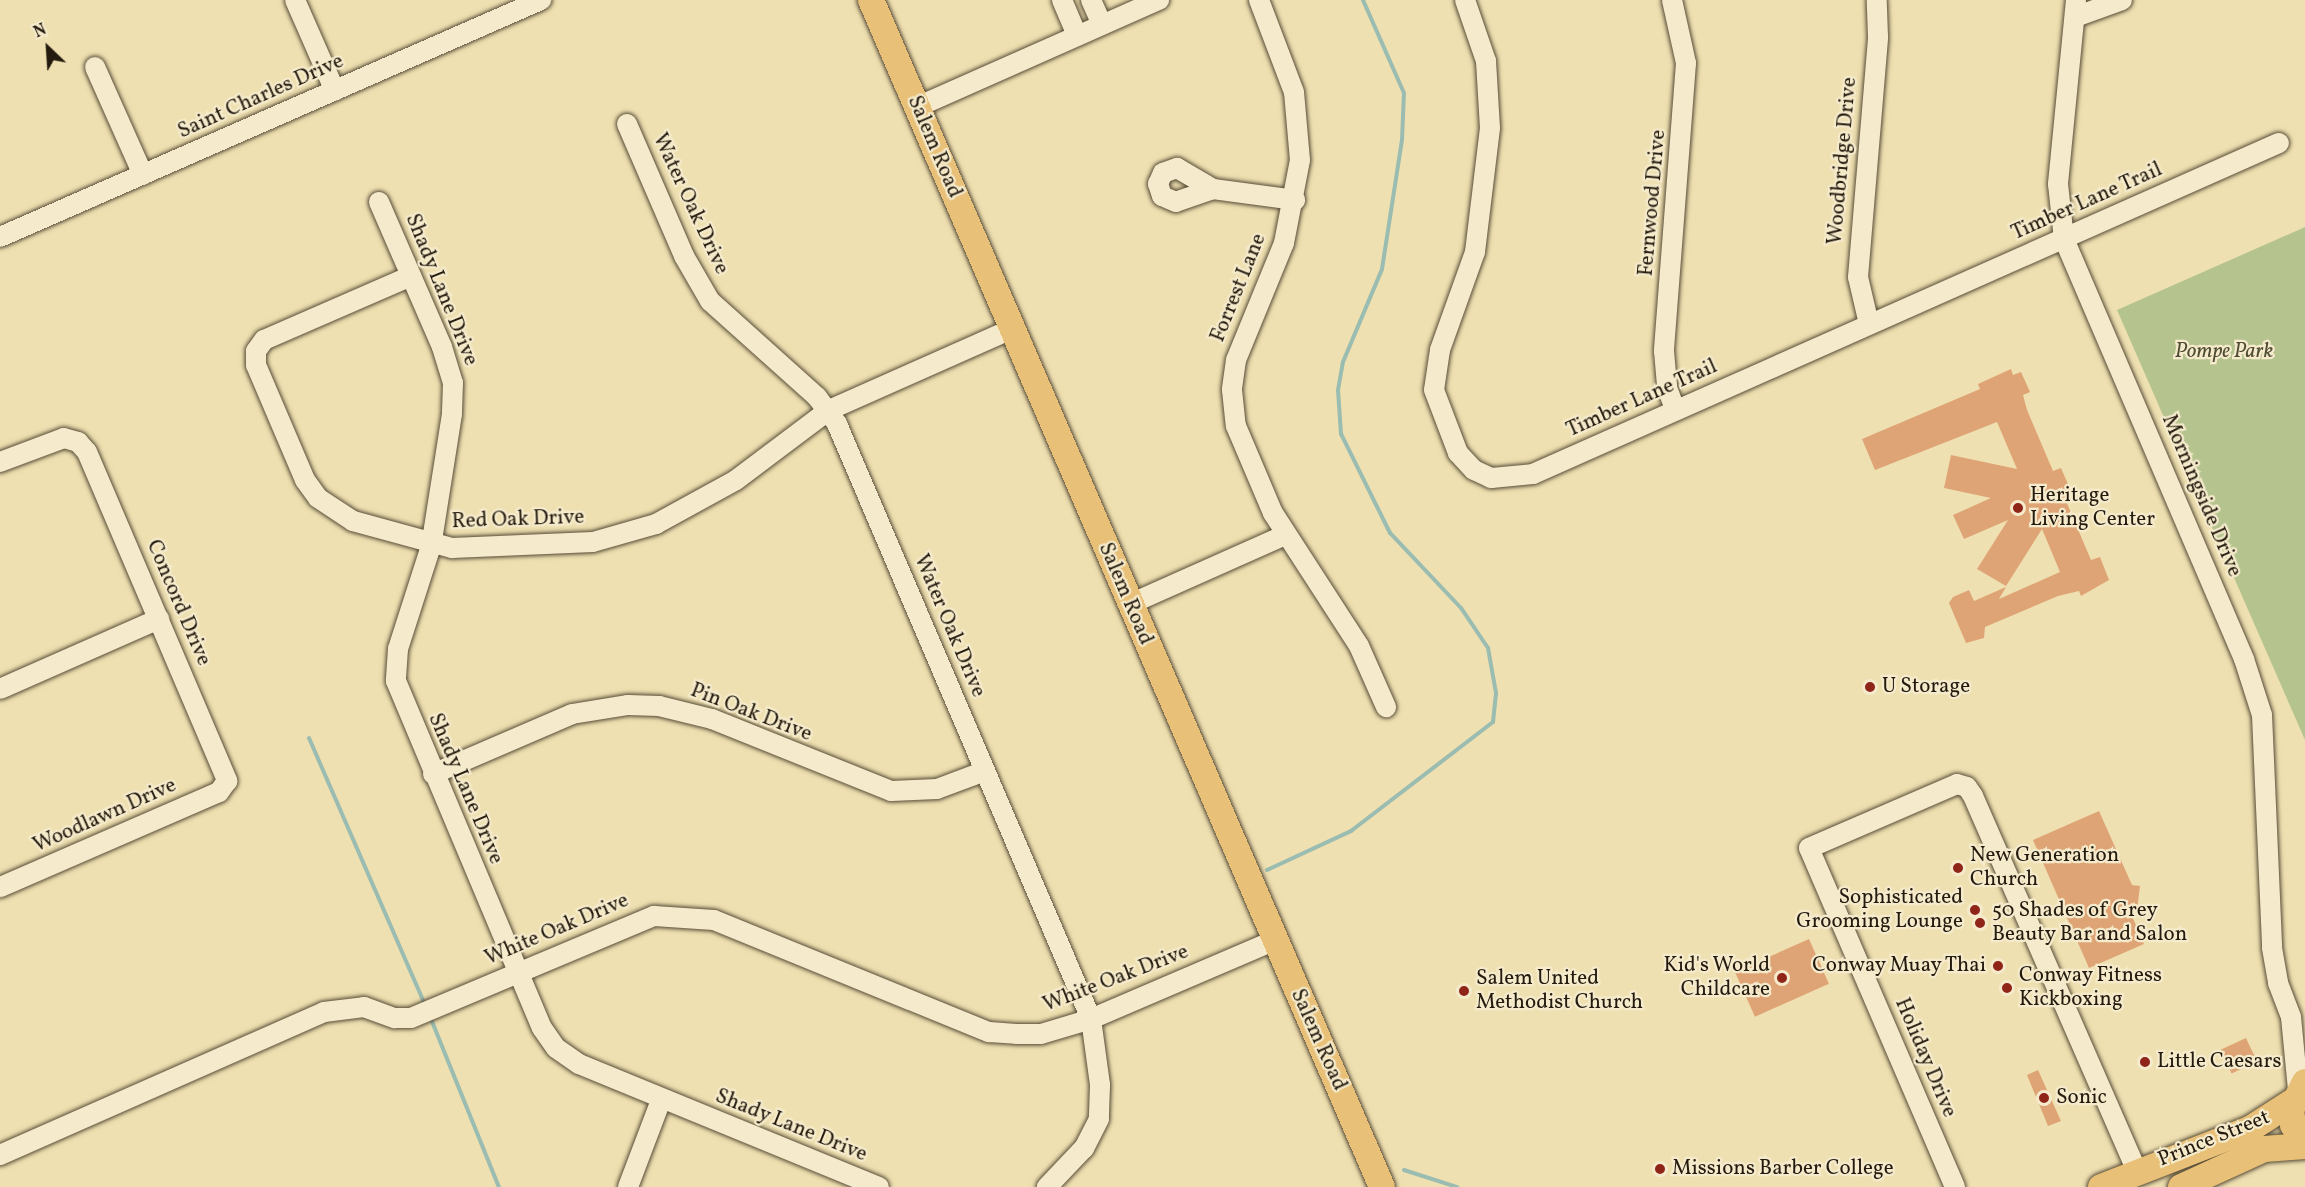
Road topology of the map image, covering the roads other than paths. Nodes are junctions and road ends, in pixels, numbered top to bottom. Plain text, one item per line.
1 (295, 0) edge
2 (541, 0) edge
3 (871, 0) edge
4 (1062, 0) edge
5 (1091, 0) edge
6 (1159, 0) edge
7 (1258, 0) edge
8 (1465, 0) edge
9 (1672, 0) edge
10 (1876, 0) edge
11 (2122, 0) edge
12 (519, 5) edge
13 (2075, 8) edge
14 (1102, 25) junction
15 (1077, 36) junction
16 (95, 67) dead end
17 (335, 91) junction
18 (917, 106) junction
19 (627, 124) dead end
20 (2279, 143) dead end
21 (143, 175) junction
22 (1213, 189) dead end
23 (1295, 200) junction
24 (379, 202) dead end
25 (0, 237) edge
26 (2064, 239) junction
27 (411, 276) junction
28 (1869, 324) junction
29 (1012, 329) junction
30 (829, 410) junction
31 (1675, 410) junction
32 (0, 462) edge
33 (1285, 535) junction
34 (431, 546) junction
35 (1130, 604) junction
36 (159, 619) junction
37 (0, 689) edge
38 (1386, 706) dead end
39 (985, 771) junction
40 (433, 774) junction
41 (227, 786) joint
42 (0, 887) edge
43 (1275, 940) junction
44 (517, 972) junction
45 (1091, 1019) junction
46 (2298, 1022) edge
47 (2299, 1091) edge
48 (661, 1100) junction
49 (2305, 1144) edge
50 (0, 1155) edge
51 (2122, 1182) edge
52 (628, 1187) edge
53 (879, 1187) edge
54 (1047, 1187) edge
55 (1382, 1187) edge
56 (1955, 1187) edge
57 (2181, 1187) edge

1 - 17 street
2 - 12 street, Saint Charles Drive
3 - 18 main road, Salem Road
4 - 15 street
5 - 14 street
6 - 14 street
7 - 23 street, Forrest Lane
8 - 31 street, Timber Lane Trail
9 - 31 street, Fernwood Drive
10 - 28 street, Woodbridge Drive
11 - 13 street
12 - 17 street, Saint Charles Drive
13 - 26 street, Morningside Drive
14 - 15 street
15 - 18 street
16 - 21 street
17 - 21 street, Saint Charles Drive
18 - 29 main road, Salem Road
19 - 30 street, Water Oak Drive
20 - 26 street, Timber Lane Trail
21 - 25 street, Saint Charles Drive
22 - 23 street
23 - 33 street, Forrest Lane
24 - 27 street, Shady Lane Drive
26 - 28 street, Timber Lane Trail
26 - 46 street, Morningside Drive
27 - 34 street, Shady Lane Drive
27 - 34 street, Red Oak Drive
28 - 31 street, Timber Lane Trail
29 - 30 street, Red Oak Drive
29 - 35 main road, Salem Road
30 - 34 street, Red Oak Drive
30 - 39 street, Water Oak Drive
32 - 36 street, Concord Drive
33 - 35 street
33 - 38 street, Forrest Lane
34 - 40 street, Shady Lane Drive
35 - 43 main road, Salem Road
36 - 37 street
36 - 41 street, Concord Drive
39 - 40 street, Pin Oak Drive
39 - 45 street, Water Oak Drive
40 - 44 street, Shady Lane Drive
41 - 42 street, Woodlawn Drive
43 - 45 street, White Oak Drive
43 - 55 main road, Salem Road
44 - 45 street, White Oak Drive
44 - 48 street, Shady Lane Drive
44 - 50 street, White Oak Drive
45 - 54 street, Water Oak Drive
46 - 47 street, Morningside Drive
47 - 49 main road
47 - 51 main road, Prince Street
48 - 52 street
48 - 53 street, Shady Lane Drive
49 - 57 main road, Prince Street
51 - 56 street, Holiday Drive

